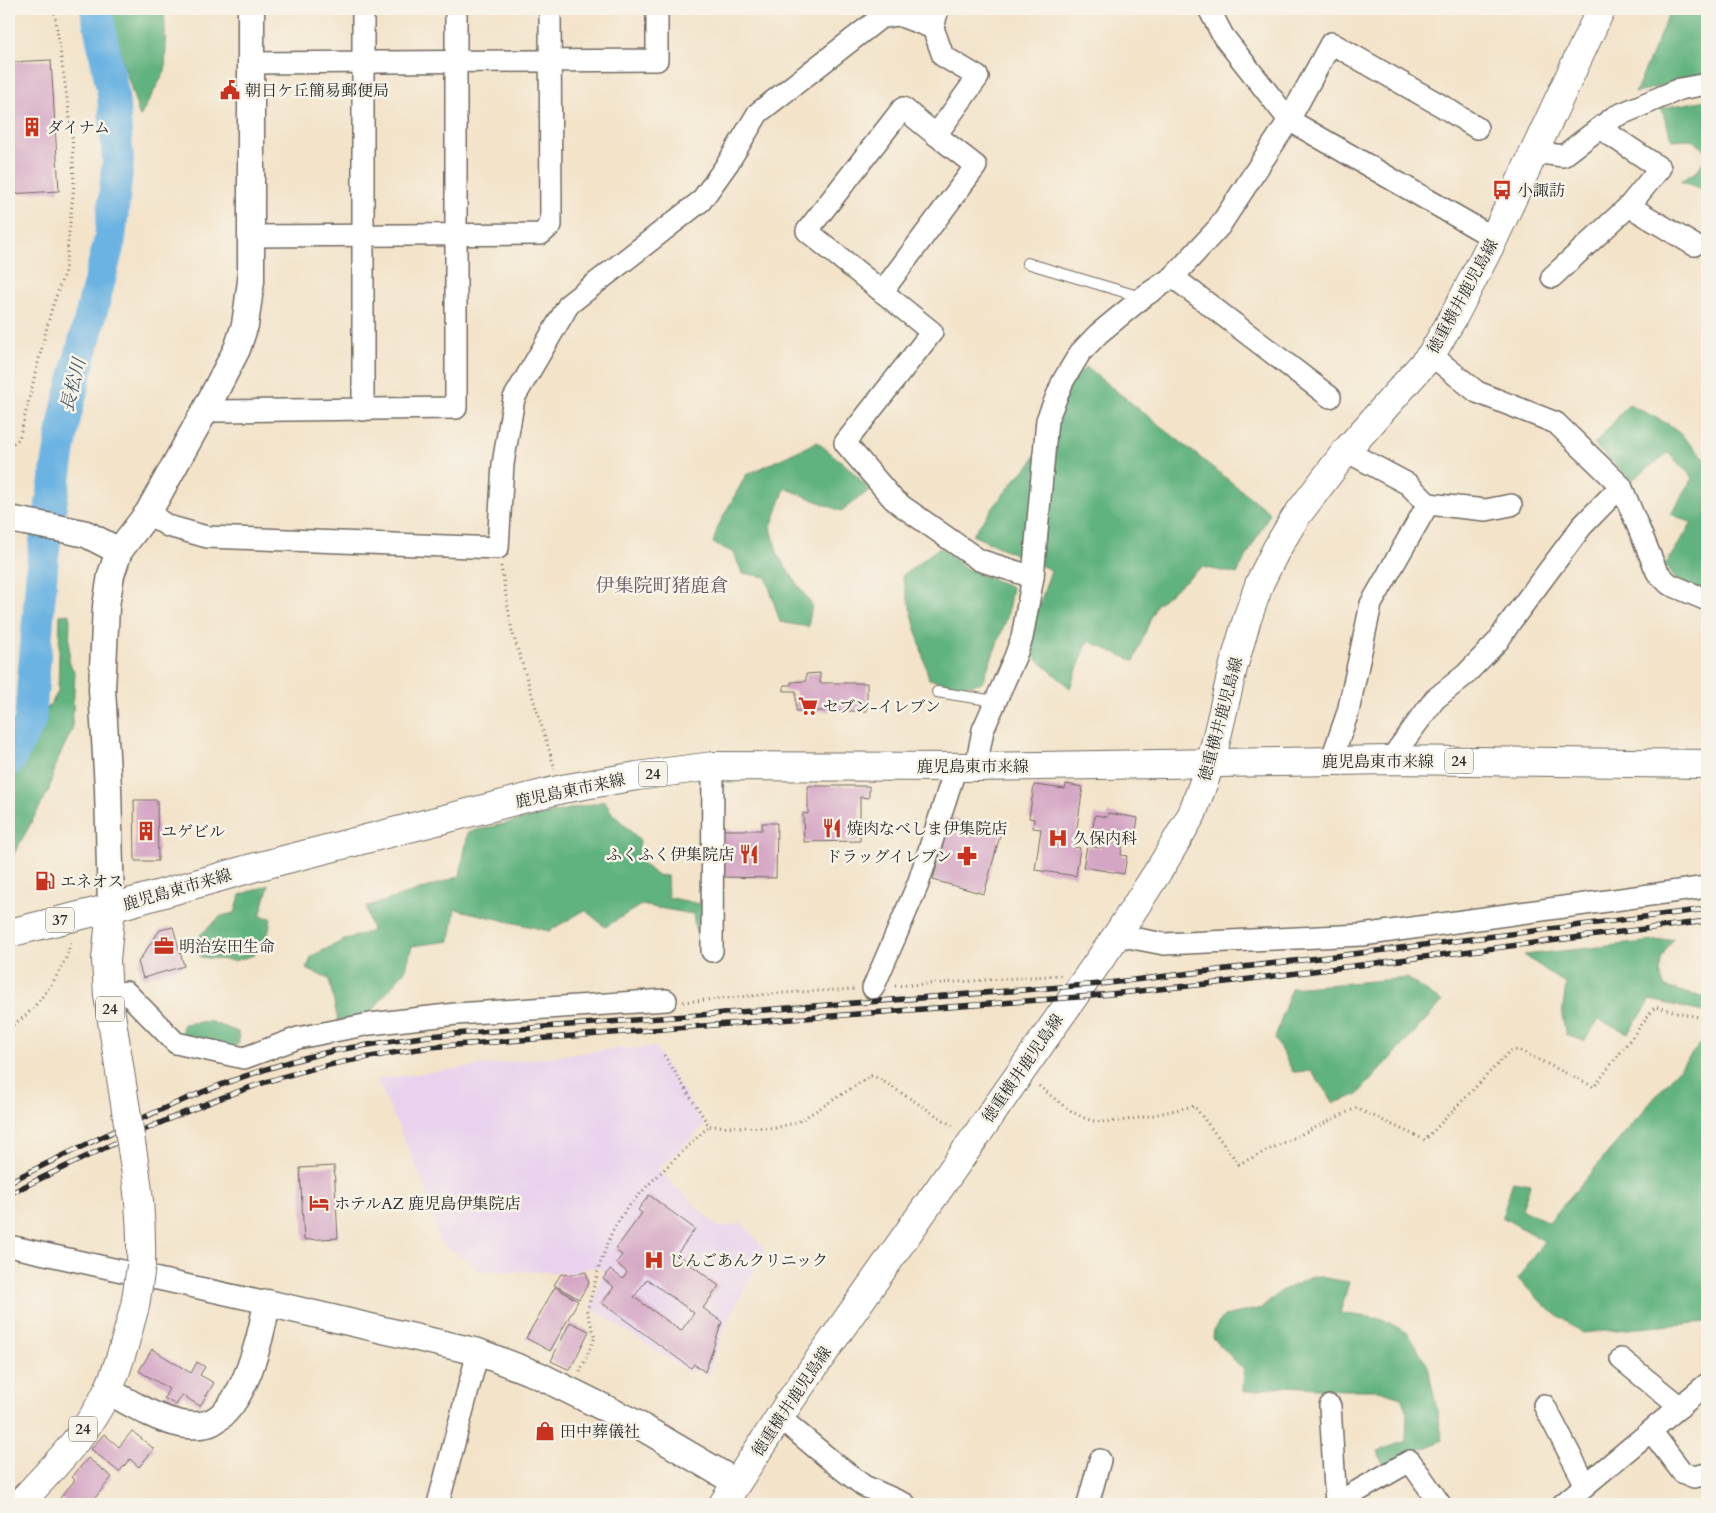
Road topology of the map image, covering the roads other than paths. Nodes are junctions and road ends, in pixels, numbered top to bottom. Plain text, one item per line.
1 (251, 9) edge
2 (363, 9) edge
3 (456, 9) edge
4 (550, 9) edge
5 (657, 9) edge
6 (1209, 9) edge
7 (1600, 9) edge
8 (936, 18) edge
9 (550, 60) junction
10 (456, 61) junction
11 (364, 62) junction
12 (251, 63) junction
13 (1707, 84) edge
14 (1289, 120) junction
15 (1478, 128) dead end
16 (1600, 128) junction
17 (936, 135) junction
18 (1534, 152) junction
19 (1628, 206) junction
20 (456, 234) junction
21 (364, 235) junction
22 (252, 236) junction
23 (1494, 238) junction
24 (1694, 245) dead end
25 (1027, 263) dead end
26 (1174, 277) junction
27 (1552, 277) dead end
28 (882, 292) junction
29 (1143, 298) junction
30 (1431, 355) junction
31 (1330, 397) dead end
32 (206, 409) junction
33 (363, 410) junction
34 (1346, 451) junction
35 (1621, 486) junction
36 (1428, 504) junction
37 (1511, 505) dead end
38 (148, 513) junction
39 (9, 519) edge
40 (119, 551) junction
41 (1033, 577) junction
42 (1707, 600) edge
43 (937, 692) dead end
44 (995, 701) junction
45 (1390, 760) junction
46 (1331, 761) junction
47 (1211, 762) junction
48 (1707, 764) edge
49 (714, 766) junction
50 (966, 767) junction
51 (1707, 887) edge
52 (111, 908) junction
53 (9, 933) edge
54 (1116, 935) junction
55 (712, 950) dead end
56 (873, 988) dead end
57 (108, 995) junction
58 (666, 1000) dead end
59 (9, 1246) edge
60 (268, 1303) junction
61 (478, 1352) junction
62 (1621, 1359) dead end
63 (1707, 1384) edge
64 (108, 1391) junction
65 (1544, 1405) dead end
66 (1330, 1406) dead end
67 (1680, 1407) junction
68 (780, 1417) junction
69 (1651, 1431) junction
70 (1100, 1460) dead end
71 (1707, 1474) edge
72 (1586, 1485) junction
73 (730, 1493) edge
74 (23, 1503) edge
75 (438, 1504) edge
76 (905, 1504) edge
77 (1088, 1504) edge
78 (1336, 1504) edge
79 (1440, 1504) edge
80 (1563, 1504) edge

1 - 12 street
2 - 11 street
3 - 10 street
4 - 9 street
5 - 9 street
6 - 14 street
7 - 18 main road, 徳重横井鹿児島線
8 - 17 street
8 - 38 street
9 - 10 street
9 - 20 street
10 - 11 street
10 - 20 street
11 - 12 street
11 - 21 street
12 - 22 street
13 - 16 street
14 - 15 street
14 - 23 street
14 - 26 street
16 - 18 street
16 - 19 street
17 - 28 street
17 - 28 street
18 - 23 main road, 徳重横井鹿児島線
19 - 24 street
19 - 27 street
20 - 21 street
20 - 33 street
21 - 22 street
21 - 33 street
22 - 32 street
23 - 30 main road, 徳重横井鹿児島線
25 - 29 lane
26 - 29 street
26 - 31 street
28 - 41 street
29 - 41 street
30 - 34 main road, 徳重横井鹿児島線
30 - 35 street
32 - 33 street
32 - 38 street
34 - 36 street
34 - 47 main road, 徳重横井鹿児島線
35 - 42 street
35 - 45 street
36 - 37 street
36 - 46 street
38 - 40 street
39 - 40 street
40 - 52 street
41 - 44 street
43 - 44 lane
44 - 50 street
45 - 46 main road, 鹿児島東市来線 / 24
45 - 48 main road, 鹿児島東市来線 / 24
46 - 47 main road, 鹿児島東市来線 / 24
47 - 50 main road, 鹿児島東市来線 / 24
47 - 54 main road, 徳重横井鹿児島線
49 - 50 main road, 鹿児島東市来線 / 24
49 - 52 main road, 鹿児島東市来線 / 24
49 - 55 street
50 - 56 street
51 - 54 street
52 - 53 main road, 37
52 - 57 main road, 鹿児島東市来線 / 24
54 - 68 main road, 徳重横井鹿児島線
57 - 58 street
57 - 64 main road, 鹿児島東市来線 / 24, bridge
59 - 60 street
60 - 61 street
60 - 64 street
61 - 73 street
61 - 75 street
62 - 67 street
63 - 67 street
64 - 74 main road, 鹿児島東市来線 / 24
65 - 72 street
66 - 78 street
67 - 69 street
68 - 73 main road, 徳重横井鹿児島線
68 - 76 street
69 - 71 street
69 - 72 street
70 - 77 street
72 - 80 street
78 - 79 street

